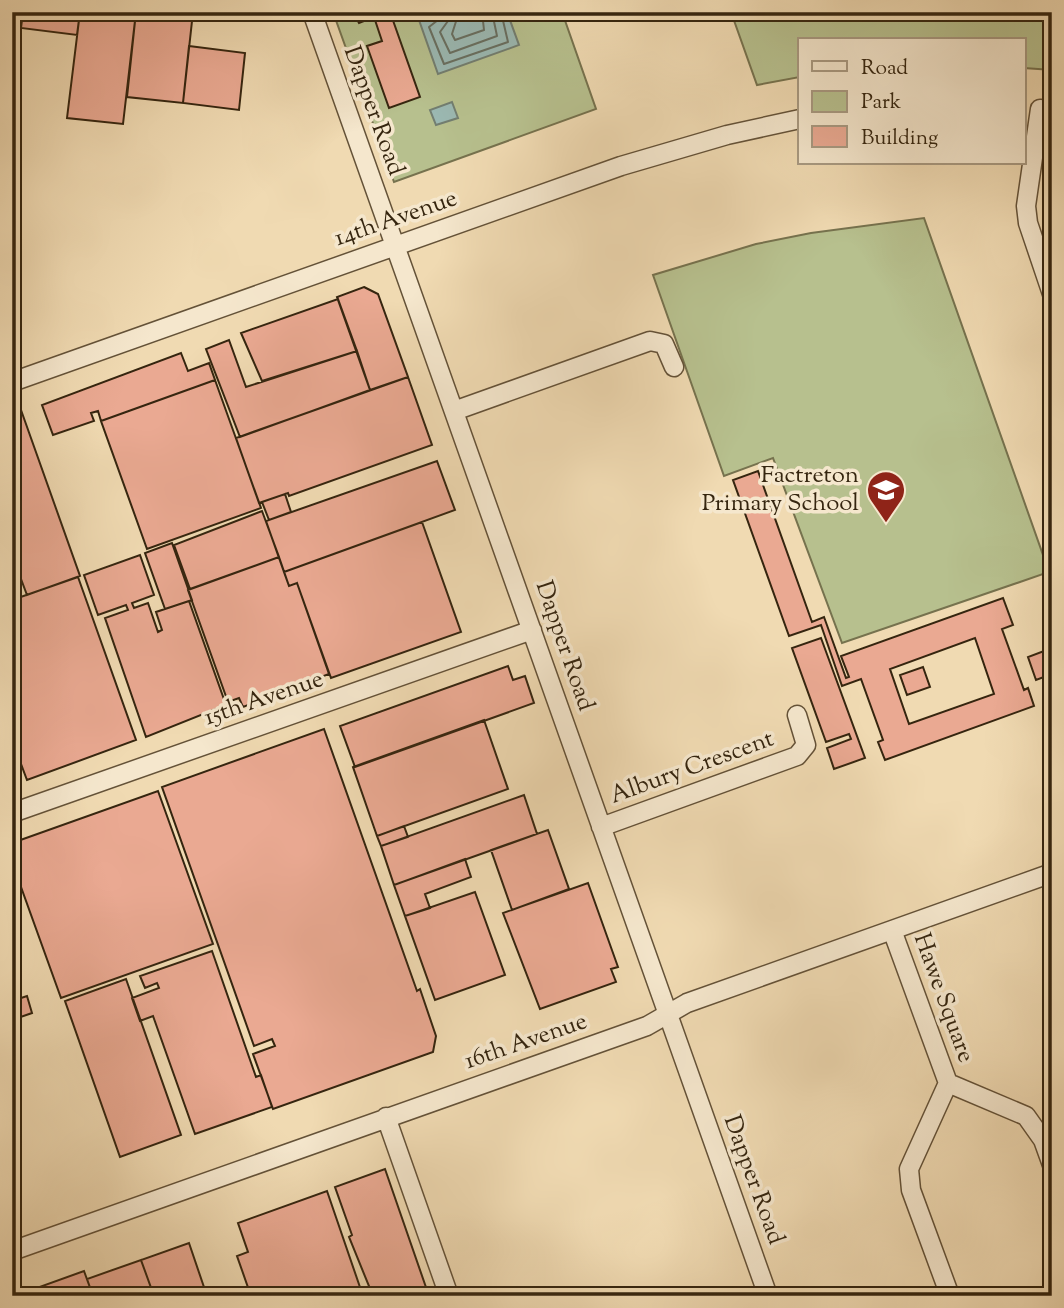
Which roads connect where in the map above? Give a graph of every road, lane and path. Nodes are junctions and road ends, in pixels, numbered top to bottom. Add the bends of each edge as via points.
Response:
1 (312, 12) edge
2 (1038, 109) edge
3 (798, 119) edge
4 (395, 246) junction
5 (1052, 294) edge
6 (674, 368) dead end
7 (12, 382) edge
8 (454, 411) junction
9 (532, 630) junction
10 (797, 715) dead end
11 (12, 813) edge
12 (601, 827) junction
13 (1052, 873) edge
14 (892, 930) junction
15 (668, 1014) junction
16 (947, 1083) junction
17 (386, 1117) junction
18 (1052, 1165) edge
19 (12, 1251) edge
20 (449, 1296) edge
21 (768, 1296) edge
22 (950, 1296) edge

1 - 4 street, Dapper Road
2 - 5 street via 1026,206 1030,232
3 - 4 street, 14th Avenue via 680,147
4 - 7 street, 14th Avenue
4 - 8 street, Dapper Road
6 - 8 street via 664,344 650,341
8 - 9 street, Dapper Road
9 - 11 street, 15th Avenue
9 - 12 street, Dapper Road
10 - 12 street, Albury Crescent via 806,745 797,756
12 - 15 street, Dapper Road
13 - 14 street, 16th Avenue
14 - 15 street, 16th Avenue via 687,1003
14 - 16 street, Hawe Square
15 - 17 street, 16th Avenue via 647,1026
15 - 21 street, Dapper Road
16 - 18 street, Hawe Square via 1026,1116 1043,1140
16 - 22 street, Hawe Square via 909,1169 911,1190
17 - 19 street, 16th Avenue
17 - 20 street

